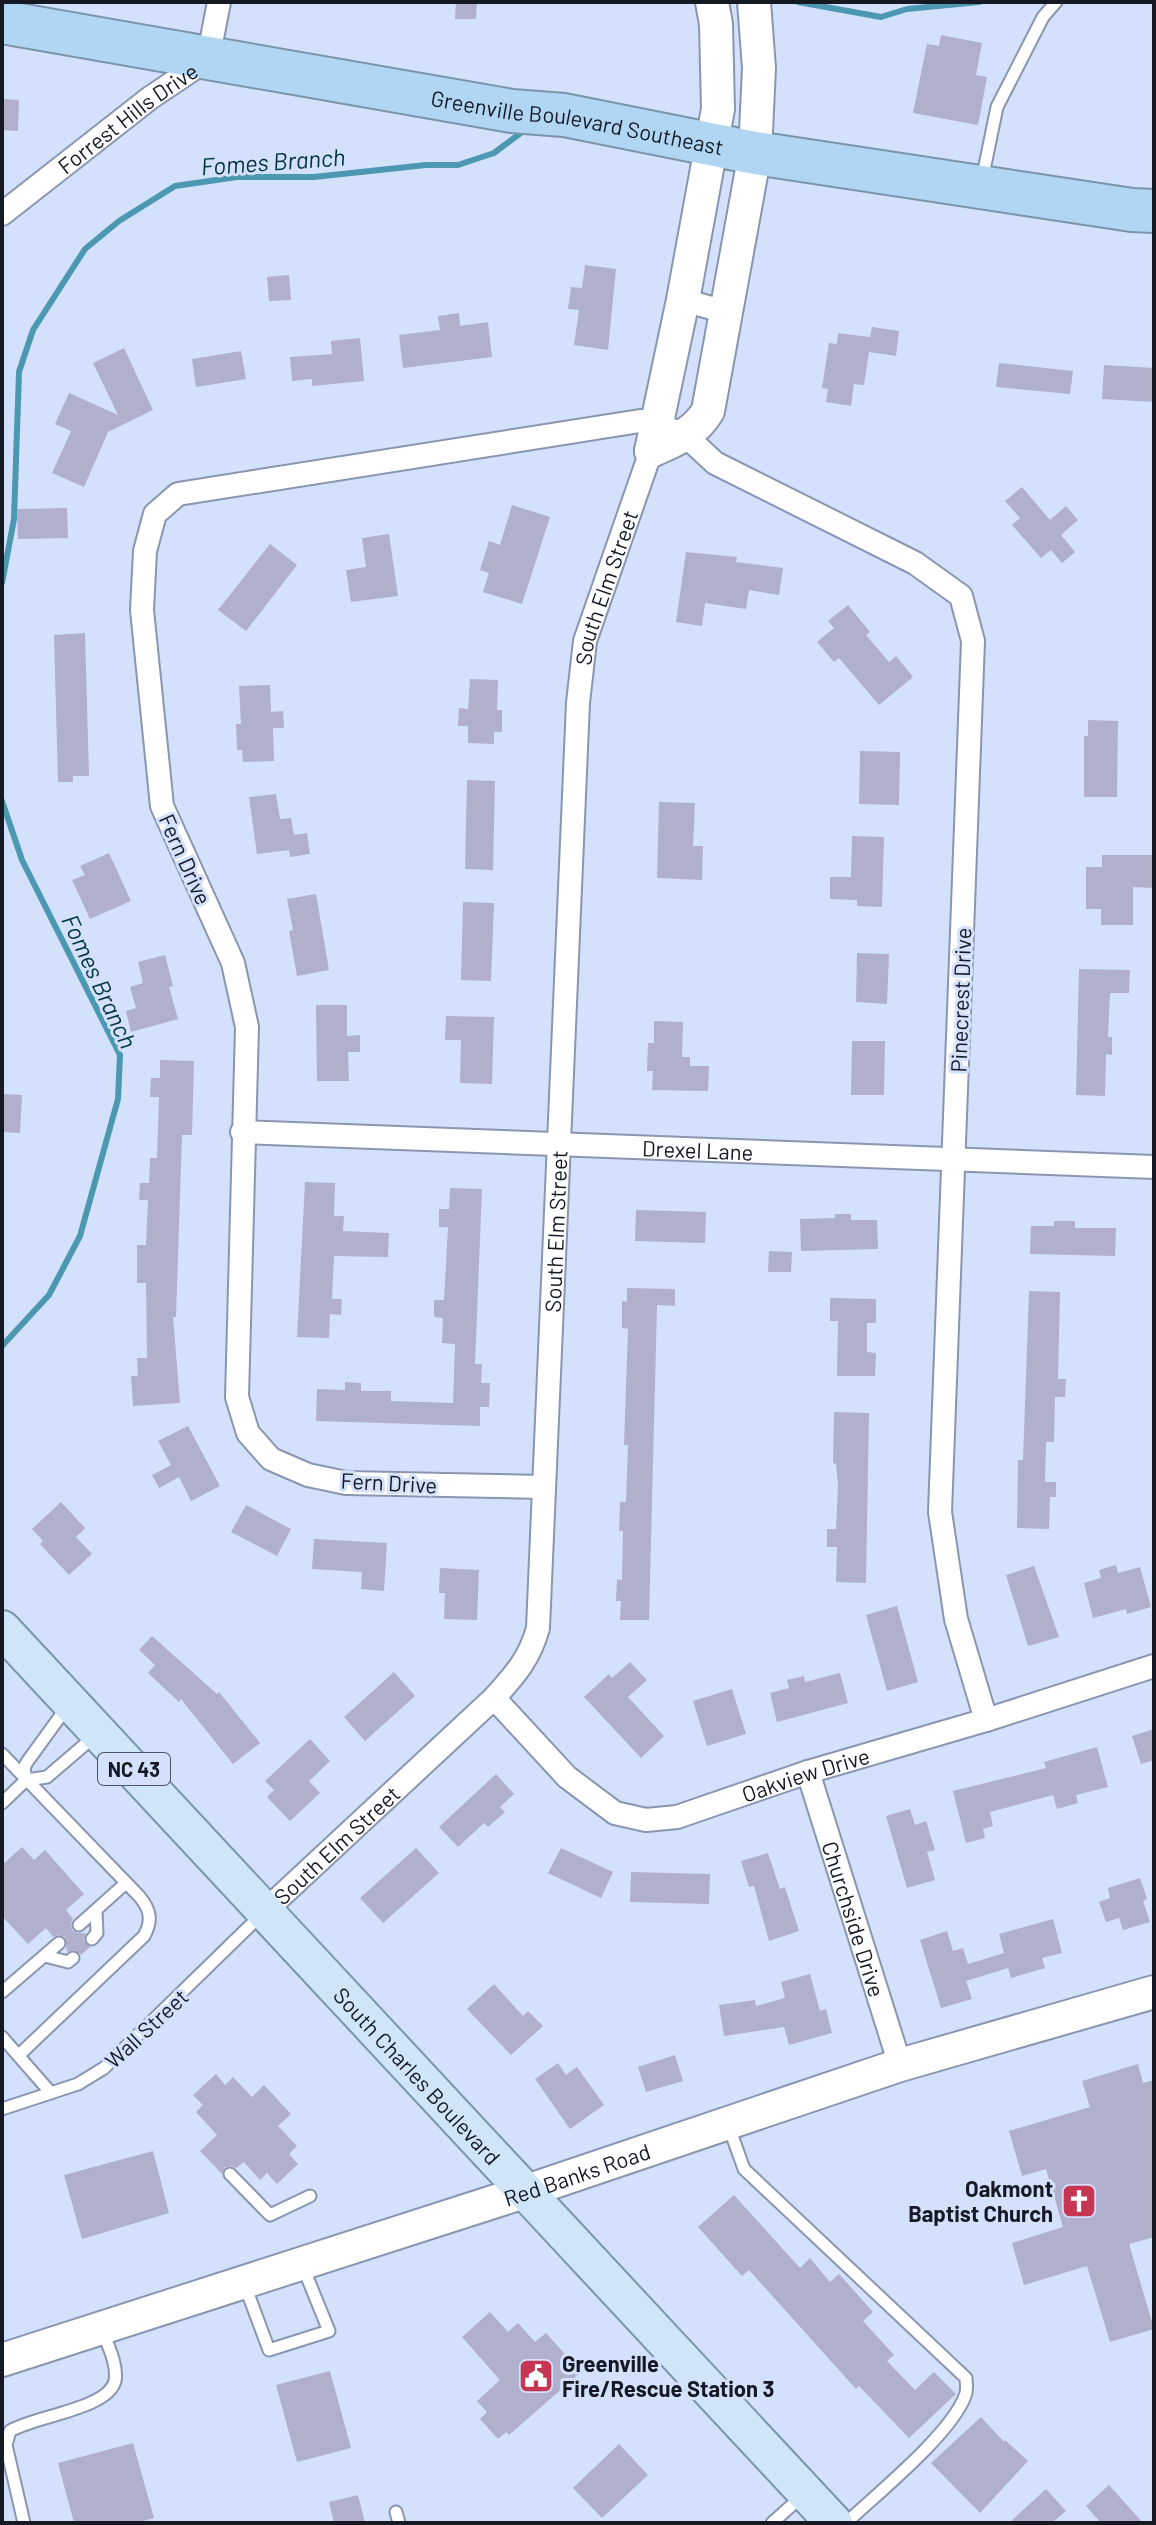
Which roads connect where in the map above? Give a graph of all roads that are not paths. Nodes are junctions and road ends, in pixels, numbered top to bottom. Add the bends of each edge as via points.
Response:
1 (219, 2) edge
2 (1056, 2) edge
3 (714, 13) edge
4 (755, 13) edge
5 (2, 22) edge
6 (208, 59) junction
7 (712, 144) junction
8 (755, 153) junction
9 (980, 187) junction
10 (1154, 211) edge
11 (2, 214) edge
12 (683, 300) junction
13 (726, 312) junction
14 (686, 436) junction
15 (653, 437) junction
16 (242, 1132) junction
17 (558, 1144) junction
18 (954, 1160) junction
19 (1154, 1167) edge
20 (544, 1487) junction
21 (2, 1629) edge
22 (1154, 1666) edge
23 (494, 1698) junction
24 (70, 1703) junction
25 (986, 1720) junction
26 (99, 1732) junction
27 (2, 1754) edge
28 (808, 1772) junction
29 (26, 1780) junction
30 (2, 1803) edge
31 (126, 1883) junction
32 (96, 1910) junction
33 (266, 1910) junction
34 (79, 1925) dead end
35 (92, 1939) dead end
36 (59, 1943) dead end
37 (45, 1956) junction
38 (73, 1958) dead end
39 (2, 1992) edge
40 (1154, 1992) edge
41 (2, 2037) edge
42 (19, 2055) junction
43 (900, 2065) junction
44 (51, 2093) junction
45 (2, 2109) edge
46 (728, 2123) junction
47 (230, 2174) dead end
48 (527, 2191) junction
49 (310, 2196) dead end
50 (302, 2264) junction
51 (244, 2282) junction
52 (102, 2328) junction
53 (2, 2360) edge
54 (805, 2493) junction
55 (24, 2523) edge
56 (772, 2523) edge
57 (834, 2523) edge
58 (846, 2523) edge

1 - 6 street, Forrest Hills Drive
2 - 9 lane via 997,107
3 - 4 street
3 - 7 street, South Elm Street via 718,109
4 - 8 street
5 - 6 highway, Greenville Boulevard Southeast
6 - 7 highway, Greenville Boulevard Southeast
6 - 11 street, Forrest Hills Drive
7 - 8 highway, Greenville Boulevard Southeast
7 - 12 street, South Elm Street
8 - 9 highway, Greenville Boulevard Southeast
8 - 13 street
9 - 10 highway, Greenville Boulevard Southeast
12 - 13 street
12 - 15 street, South Elm Street
13 - 14 street via 708,411
14 - 15 street
14 - 18 street, Pinecrest Drive via 715,463 915,563 961,596 973,641
15 - 16 street, Fern Drive via 640,421 178,494 155,514 145,551 142,610 162,806 233,963 247,1027
15 - 17 street, South Elm Street via 585,641
16 - 17 street, Drexel Lane
16 - 20 street, Fern Drive via 237,1397 248,1433 271,1459 346,1483
17 - 18 street, Drexel Lane
17 - 20 street, South Elm Street
18 - 19 street, Drexel Lane
18 - 25 street, Pinecrest Drive via 940,1512 956,1619
20 - 23 street, South Elm Street via 538,1628 522,1668
21 - 24 main road, South Charles Boulevard / NC 43
22 - 25 street, Oakview Drive
23 - 28 street, Oakview Drive via 567,1777 615,1813 646,1820 677,1817
23 - 33 street, South Elm Street
24 - 26 main road, South Charles Boulevard / NC 43
24 - 29 lane via 27,1762
25 - 28 street, Oakview Drive
26 - 29 lane via 47,1777
26 - 33 main road, South Charles Boulevard / NC 43
27 - 29 lane
28 - 43 street, Churchside Drive
29 - 30 lane
29 - 31 lane
31 - 32 lane
31 - 42 lane via 147,1905 149,1927 144,1936
32 - 34 lane
32 - 35 lane via 97,1933
33 - 44 lane, Wall Street via 104,2068
33 - 48 main road, South Charles Boulevard / NC 43
36 - 37 lane
37 - 38 lane via 68,1962
37 - 39 lane
40 - 43 street, Red Banks Road
41 - 42 lane
42 - 44 lane
43 - 46 street, Red Banks Road
44 - 45 lane, Wall Street
46 - 48 street, Red Banks Road
46 - 58 lane via 744,2169 966,2378 967,2393 955,2414
47 - 49 lane via 270,2215
48 - 50 street, Red Banks Road
48 - 54 main road, South Charles Boulevard / NC 43
50 - 51 street, Red Banks Road
50 - 51 lane via 329,2331 269,2350
51 - 52 street, Red Banks Road
52 - 53 street, Red Banks Road
52 - 55 lane via 115,2366 110,2389 98,2401 10,2431 6,2445
54 - 56 lane
54 - 57 main road, South Charles Boulevard / NC 43

